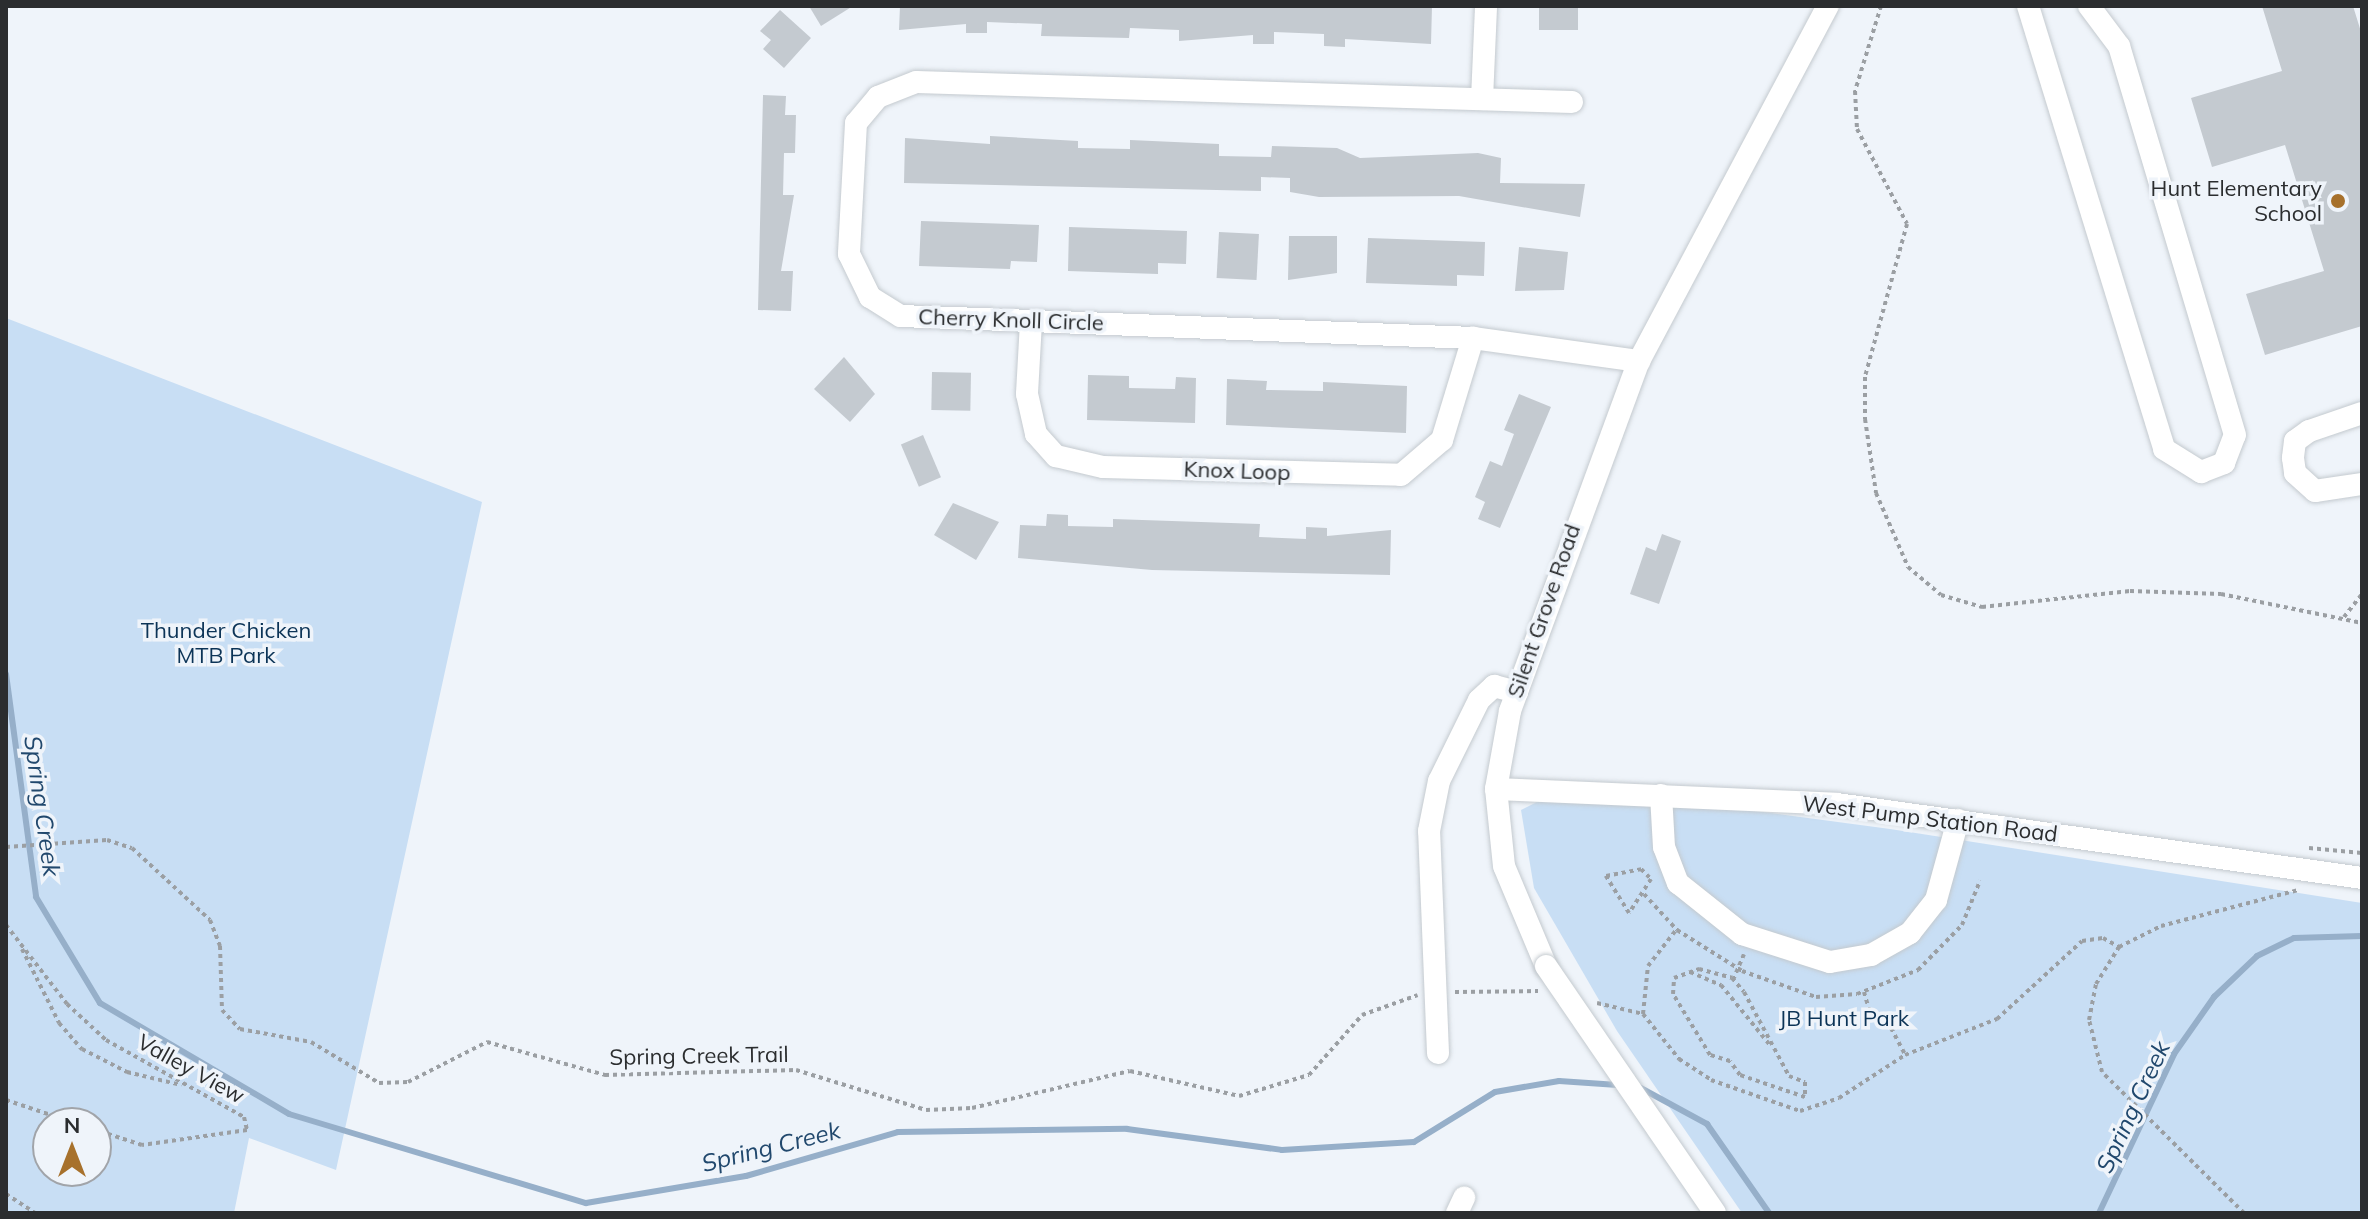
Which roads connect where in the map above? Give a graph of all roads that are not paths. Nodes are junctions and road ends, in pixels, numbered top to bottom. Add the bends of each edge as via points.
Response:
1 (1486, 6) edge
2 (1828, 6) edge
3 (2028, 6) edge
4 (2089, 6) edge
5 (1482, 99) junction
6 (1572, 102) dead end
7 (1031, 322) junction
8 (1473, 338) junction
9 (1639, 361) junction
10 (2362, 413) edge
11 (2362, 484) edge
12 (1517, 692) junction
13 (1496, 789) junction
14 (1661, 795) junction
15 (1958, 820) junction
16 (2362, 878) edge
17 (1438, 1053) dead end
18 (1715, 1213) edge

1 - 5 street
2 - 9 street, Silent Grove Road
3 - 4 street via 2164,449 2201,472 2224,463 2235,435 2119,46
5 - 6 street, Cherry Knoll Circle
5 - 7 street, Cherry Knoll Circle via 916,82 878,97 851,140 849,254 857,278 870,297 901,316
7 - 8 street, Cherry Knoll Circle
7 - 8 street, Knox Loop via 1027,394 1036,434 1056,456 1103,467 1401,475 1442,440
8 - 9 street, Cherry Knoll Circle
9 - 12 street, Silent Grove Road
10 - 11 street via 2309,431 2295,441 2293,458 2295,473 2315,491
12 - 13 street, Silent Grove Road
12 - 17 street via 1494,686 1479,700 1439,781 1429,831
13 - 14 street, West Pump Station Road
13 - 18 street, Silent Grove Road, bridge via 1504,866 1546,966
14 - 15 street, West Pump Station Road via 1837,804
14 - 15 street via 1664,847 1678,883 1742,934 1830,962 1871,955 1910,933 1936,900
15 - 16 street, West Pump Station Road

